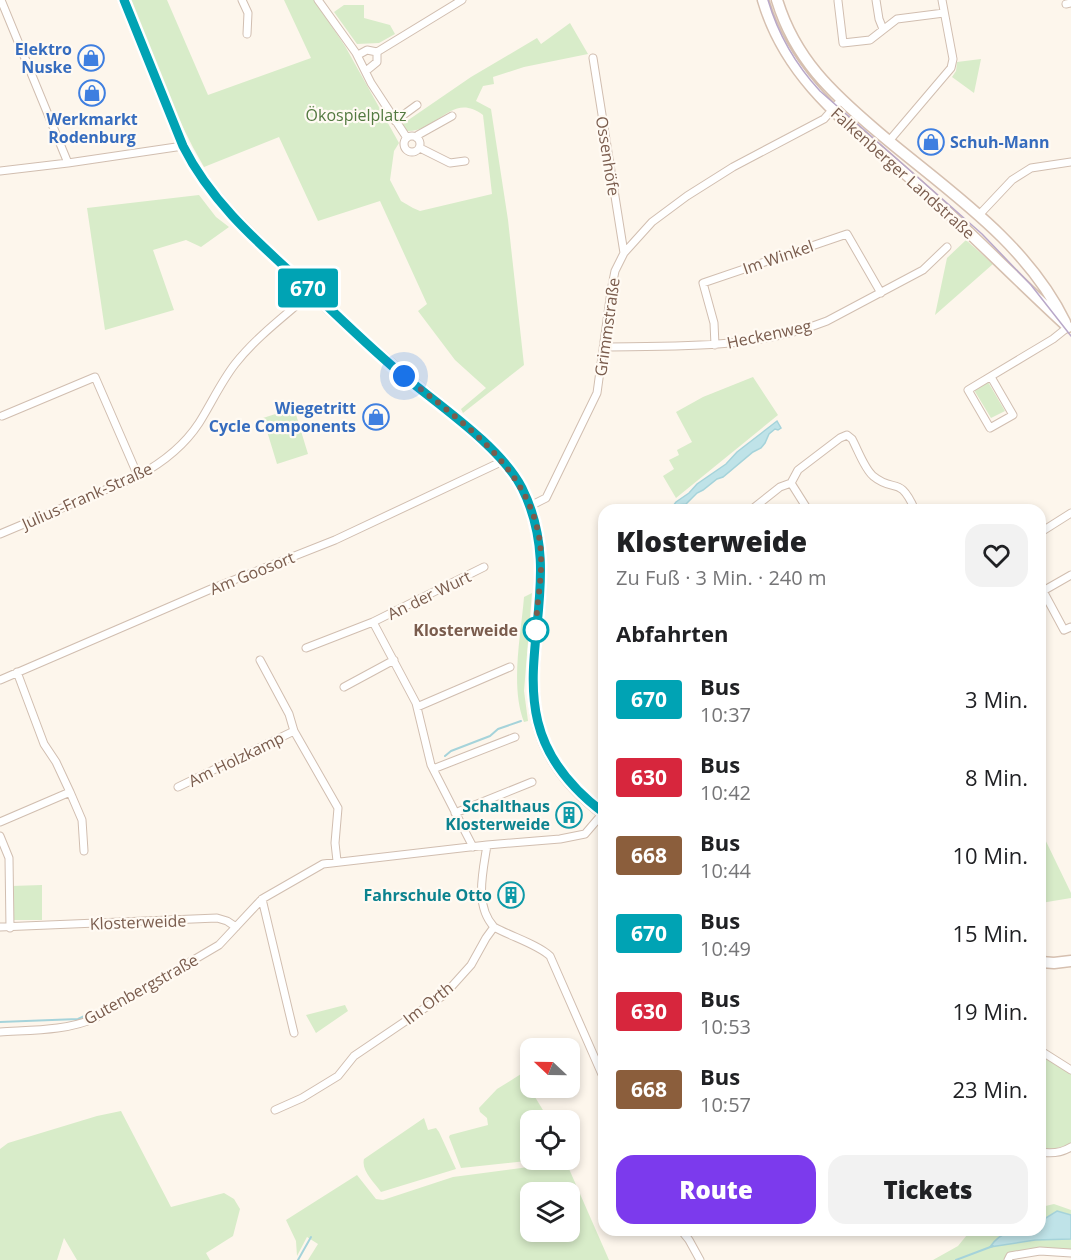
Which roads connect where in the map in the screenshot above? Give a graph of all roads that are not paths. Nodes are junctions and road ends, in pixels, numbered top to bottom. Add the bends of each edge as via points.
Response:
1 (2, 0) edge
2 (124, 0) edge
3 (242, 0) edge
4 (330, 0) edge
5 (462, 0) edge
6 (763, 0) edge
7 (777, 0) edge
8 (876, 0) edge
9 (942, 0) edge
10 (838, 1) edge
11 (319, 3) edge
12 (944, 13) junction
13 (883, 29) junction
14 (247, 34) dead end
15 (377, 52) junction
16 (358, 55) junction
17 (593, 58) dead end
18 (366, 71) junction
19 (841, 100) junction
20 (417, 105) dead end
21 (833, 111) junction
22 (452, 116) dead end
23 (395, 121) junction
24 (407, 138) junction
25 (417, 138) junction
26 (889, 141) junction
27 (183, 146) junction
28 (420, 148) junction
29 (465, 161) dead end
30 (1071, 162) edge
31 (68, 163) junction
32 (0, 171) edge
33 (979, 215) junction
34 (947, 247) dead end
35 (624, 253) junction
36 (312, 292) junction
37 (881, 293) junction
38 (1069, 330) edge
39 (715, 345) junction
40 (604, 347) junction
41 (991, 377) junction
42 (2, 416) dead end
43 (503, 461) junction
44 (138, 476) junction
45 (791, 483) junction
46 (759, 504) edge
47 (804, 504) edge
48 (913, 504) edge
49 (530, 506) junction
50 (1071, 513) edge
51 (1046, 529) edge
52 (0, 534) edge
53 (484, 567) dead end
54 (1071, 575) edge
55 (1046, 589) edge
56 (1046, 597) edge
57 (373, 622) junction
58 (1071, 627) edge
59 (306, 648) dead end
60 (260, 660) dead end
61 (394, 660) junction
62 (510, 667) dead end
63 (17, 672) junction
64 (0, 680) edge
65 (344, 687) dead end
66 (417, 707) junction
67 (294, 731) junction
68 (515, 737) dead end
69 (433, 769) junction
70 (532, 782) dead end
71 (178, 787) dead end
72 (70, 792) junction
73 (598, 808) edge
74 (455, 813) junction
75 (598, 820) edge
76 (0, 822) edge
77 (0, 836) edge
78 (487, 845) junction
79 (473, 847) junction
80 (84, 851) dead end
81 (338, 861) junction
82 (262, 899) junction
83 (0, 927) edge
84 (236, 927) junction
85 (494, 927) junction
86 (10, 928) junction
87 (1071, 961) edge
88 (1046, 962) edge
89 (0, 1032) edge
90 (294, 1033) dead end
91 (1046, 1054) edge
92 (598, 1065) edge
93 (1071, 1070) edge
94 (274, 1110) dead end
95 (1071, 1147) edge
96 (1046, 1152) edge
97 (686, 1236) edge
98 (1071, 1253) edge
99 (1009, 1258) edge
100 (700, 1260) edge

1 - 31 street
2 - 27 street
3 - 14 street via 248,13
4 - 11 street
5 - 15 street
6 - 21 street, Falkenberger Landstraße via 791,62
7 - 19 street, Falkenberger Landstraße via 800,51
8 - 13 street
9 - 12 street
10 - 13 street via 843,43 870,40
11 - 16 street
12 - 13 street via 897,19
12 - 26 street via 953,59 951,68
15 - 16 street via 367,50
15 - 18 street via 377,62
16 - 18 street
17 - 35 street, Ossenhöfe
18 - 23 street
19 - 21 street, Grimmstraße
19 - 26 street, Falkenberger Landstraße
20 - 23 street
21 - 35 street, Grimmstraße via 687,196 652,222
21 - 38 street, Falkenberger Landstraße via 924,190
22 - 25 street
23 - 24 street
24 - 25 street
24 - 28 street via 404,145 408,151
25 - 28 street
26 - 33 street, Falkenberger Landstraße
27 - 31 street
27 - 36 street via 194,168 223,206
28 - 29 street via 450,163
30 - 33 street via 1031,168 1012,180
31 - 32 street
33 - 38 street, Falkenberger Landstraße via 1040,282
34 - 37 street, Heckenweg via 923,270
35 - 40 street, Grimmstraße via 615,271
36 - 43 street
36 - 44 street, Julius-Frank-Straße via 235,364 198,425 175,451
37 - 39 street, Heckenweg via 811,327
37 - 39 street, Im Winkel via 848,234 704,283
38 - 41 street
39 - 40 street, Heckenweg
40 - 49 street, Grimmstraße via 597,393 546,498
41 - 41 street via 968,390 990,428 1013,415
42 - 44 street via 95,377
43 - 49 street
43 - 63 street, Am Goosort via 335,540
44 - 52 street, Julius-Frank-Straße
45 - 46 street
45 - 47 street
45 - 48 street via 798,470 847,435 870,474 900,486
49 - 73 street via 541,556 532,681 536,713 552,757 576,789
50 - 51 street
53 - 57 street, An der Wurt
54 - 55 street
56 - 58 street via 1064,630
57 - 59 street, An der Wurt
57 - 61 street, An der Wurt
60 - 67 street, Am Holzkamp
61 - 65 street
61 - 66 street, An der Wurt
62 - 66 street
63 - 64 street, Am Goosort
63 - 72 street via 44,744
66 - 69 street, An der Wurt
67 - 71 street, Am Holzkamp
67 - 81 street, Am Holzkamp via 338,808
68 - 69 street
69 - 74 street, An der Wurt
70 - 74 street
72 - 76 street
72 - 80 street via 82,820
74 - 79 street, An der Wurt
75 - 78 street via 585,834
77 - 86 street via 9,858
78 - 79 street
78 - 85 street via 483,907
79 - 81 street
81 - 82 street via 323,864
82 - 84 street
82 - 90 street
83 - 86 street, Klosterweide
84 - 86 street, Klosterweide via 216,918
84 - 89 street, Gutenbergstraße via 219,945 83,1023
85 - 92 street via 550,956
85 - 94 street, Im Orth via 471,965 444,995 354,1056 338,1076
87 - 88 street
91 - 93 street
95 - 96 street
97 - 100 street
98 - 99 street via 1040,1251

